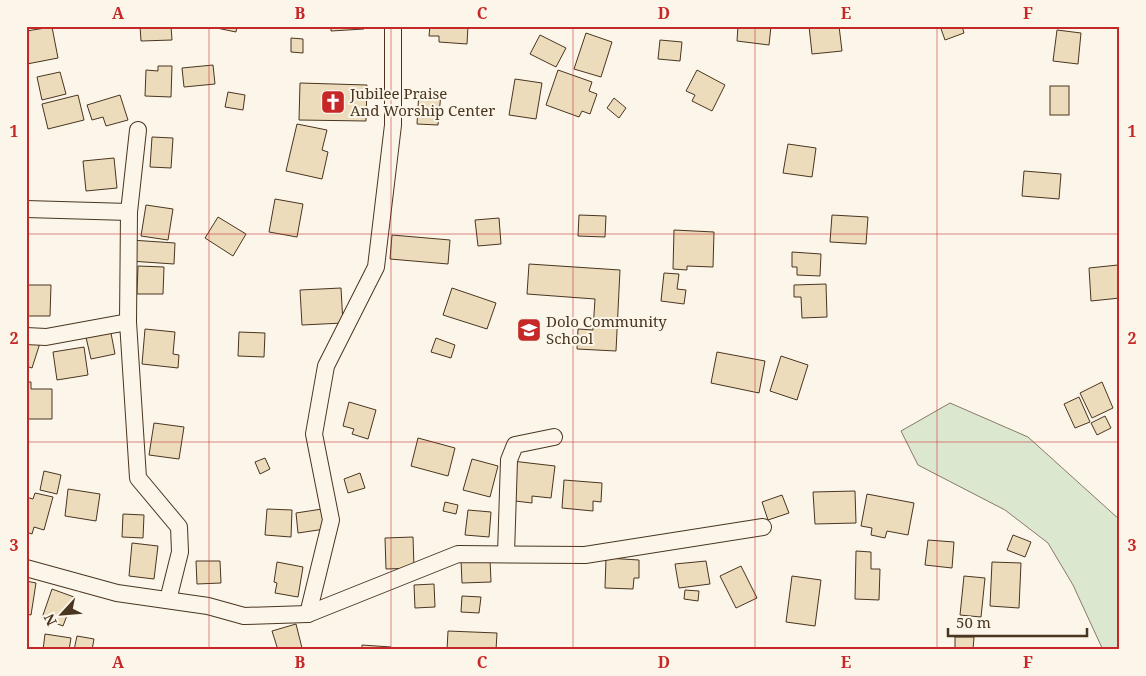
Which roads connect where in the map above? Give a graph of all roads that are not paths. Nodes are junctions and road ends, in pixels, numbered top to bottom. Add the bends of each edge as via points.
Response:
1 (393, 26) edge
2 (138, 130) dead end
3 (26, 209) edge
4 (128, 212) junction
5 (128, 322) junction
6 (26, 336) edge
7 (554, 437) dead end
8 (763, 527) dead end
9 (506, 554) junction
10 (26, 568) edge
11 (168, 600) junction
12 (308, 614) junction

1 - 12 street via 393,125 376,267 326,366 314,434 331,520
2 - 4 street
3 - 4 street
4 - 5 street
5 - 6 street via 46,337
5 - 11 street via 138,478 179,527 180,552
7 - 9 street via 516,445 512,452 509,460
8 - 9 street via 585,555
9 - 12 street via 458,554
10 - 11 street via 117,593
11 - 12 street via 244,616

